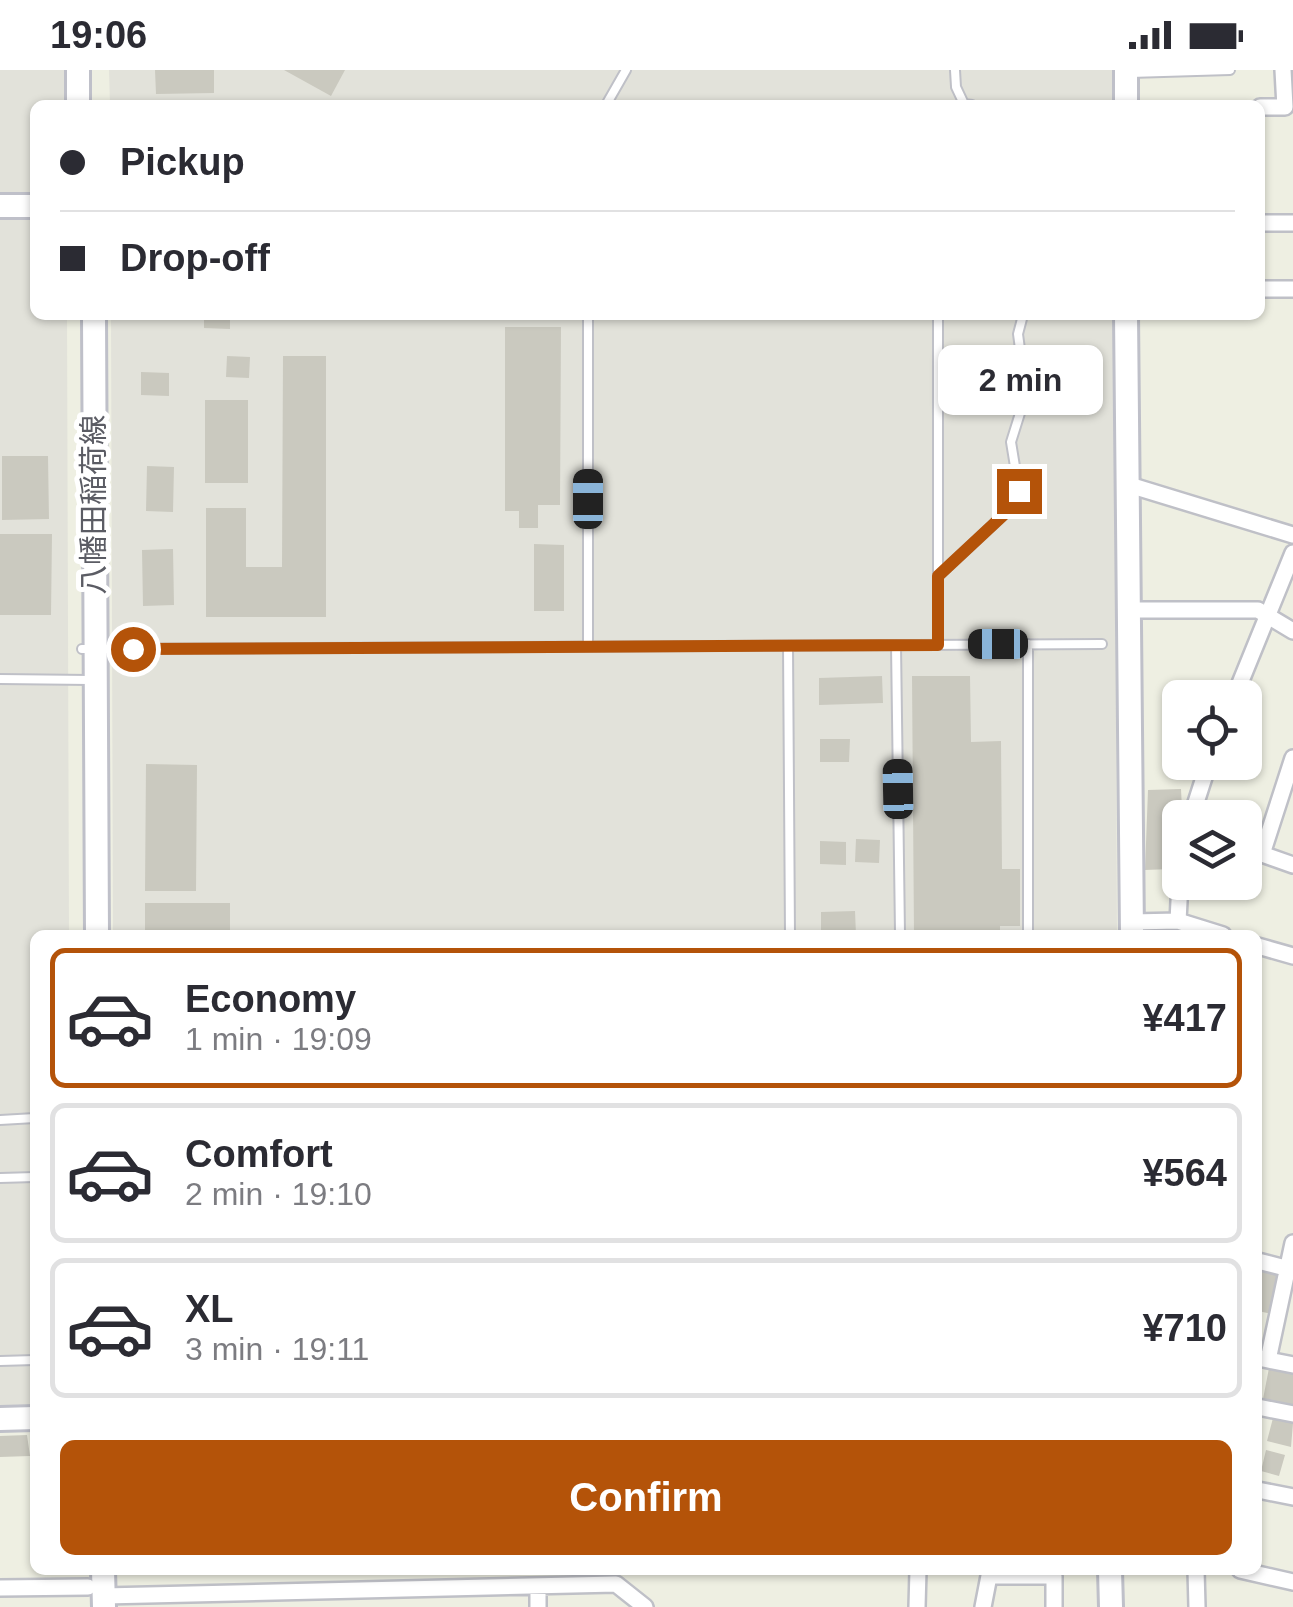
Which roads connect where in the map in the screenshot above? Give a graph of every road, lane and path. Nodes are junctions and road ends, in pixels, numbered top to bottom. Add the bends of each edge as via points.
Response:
1 (78, 70) edge
2 (94, 70) edge
3 (626, 70) edge
4 (955, 70) edge
5 (1230, 70) edge
6 (1283, 70) edge
7 (1126, 71) edge
8 (78, 100) edge
9 (94, 100) edge
10 (609, 100) edge
11 (962, 100) edge
12 (1126, 100) edge
13 (1289, 107) edge
14 (0, 206) edge
15 (30, 206) edge
16 (1265, 223) edge
17 (1293, 223) edge
18 (1265, 289) edge
19 (1293, 289) edge
20 (80, 320) edge
21 (94, 320) edge
22 (588, 320) edge
23 (938, 320) edge
24 (1022, 320) edge
25 (1126, 320) edge
26 (1126, 484) junction
27 (1293, 535) edge
28 (1293, 553) edge
29 (938, 576) junction
30 (1128, 610) junction
31 (1266, 617) junction
32 (1293, 631) edge
33 (1028, 644) junction
34 (1102, 644) dead end
35 (896, 645) junction
36 (938, 645) junction
37 (588, 646) junction
38 (788, 646) junction
39 (88, 650) junction
40 (0, 680) edge
41 (89, 680) junction
42 (1241, 680) edge
43 (1293, 758) edge
44 (1262, 854) joint
45 (1293, 865) edge
46 (1179, 900) edge
47 (1178, 922) junction
48 (1132, 928) edge
49 (84, 930) edge
50 (97, 930) edge
51 (790, 930) edge
52 (900, 930) edge
53 (1028, 930) edge
54 (1206, 930) edge
55 (1262, 950) edge
56 (1293, 956) edge
57 (30, 1118) edge
58 (0, 1120) edge
59 (30, 1177) edge
60 (0, 1178) edge
61 (1293, 1243) edge
62 (1262, 1262) edge
63 (1290, 1269) edge
64 (1263, 1359) edge
65 (30, 1360) edge
66 (0, 1361) edge
67 (1293, 1366) edge
68 (1262, 1408) edge
69 (1293, 1414) edge
70 (30, 1418) edge
71 (0, 1419) edge
72 (1262, 1491) edge
73 (1293, 1498) edge
74 (918, 1575) edge
75 (1110, 1575) edge
76 (1196, 1575) edge
77 (1262, 1575) edge
78 (1293, 1582) edge
79 (538, 1586) junction
80 (0, 1588) edge
81 (446, 1589) junction
82 (96, 1590) edge
83 (373, 1590) junction
84 (374, 1607) edge
85 (446, 1607) edge
86 (538, 1607) edge
87 (645, 1607) edge
88 (917, 1607) edge
89 (983, 1607) edge
90 (1054, 1607) edge
91 (1111, 1607) edge
92 (1197, 1607) edge

1 - 8 main road
2 - 9 main road
3 - 10 lane
4 - 11 lane
5 - 7 lane
6 - 13 street
7 - 12 main road
14 - 15 main road
16 - 17 street
18 - 19 street
20 - 39 main road, 八幡田稲荷線
21 - 39 main road, 八幡田稲荷線
22 - 37 lane
23 - 29 lane
24 - 29 lane via 1026,394 1011,442 1019,491 1013,506
25 - 26 main road
26 - 27 street
26 - 30 main road
28 - 31 street
29 - 36 lane
30 - 31 street via 1258,610
30 - 48 main road
31 - 32 street
31 - 42 street
33 - 34 lane
33 - 36 lane
33 - 53 lane
35 - 36 lane
35 - 38 lane
35 - 52 lane
37 - 38 lane
37 - 39 lane
38 - 51 lane
39 - 41 main road, 八幡田稲荷線
40 - 41 lane
41 - 49 main road, 八幡田稲荷線
41 - 50 main road, 八幡田稲荷線
43 - 44 street
44 - 45 street
46 - 47 street
47 - 48 street
47 - 54 street
55 - 56 street
57 - 58 lane
59 - 60 lane
61 - 63 street
62 - 63 street
63 - 64 street
64 - 67 street
65 - 66 lane
68 - 69 street
70 - 71 main road
72 - 73 street
74 - 88 street
75 - 91 main road
76 - 92 street
77 - 78 street
79 - 81 street
79 - 86 street
79 - 87 street via 616,1584
80 - 82 street
81 - 83 street
81 - 85 street
82 - 83 street
83 - 84 street
89 - 90 street via 989,1576 1054,1576

